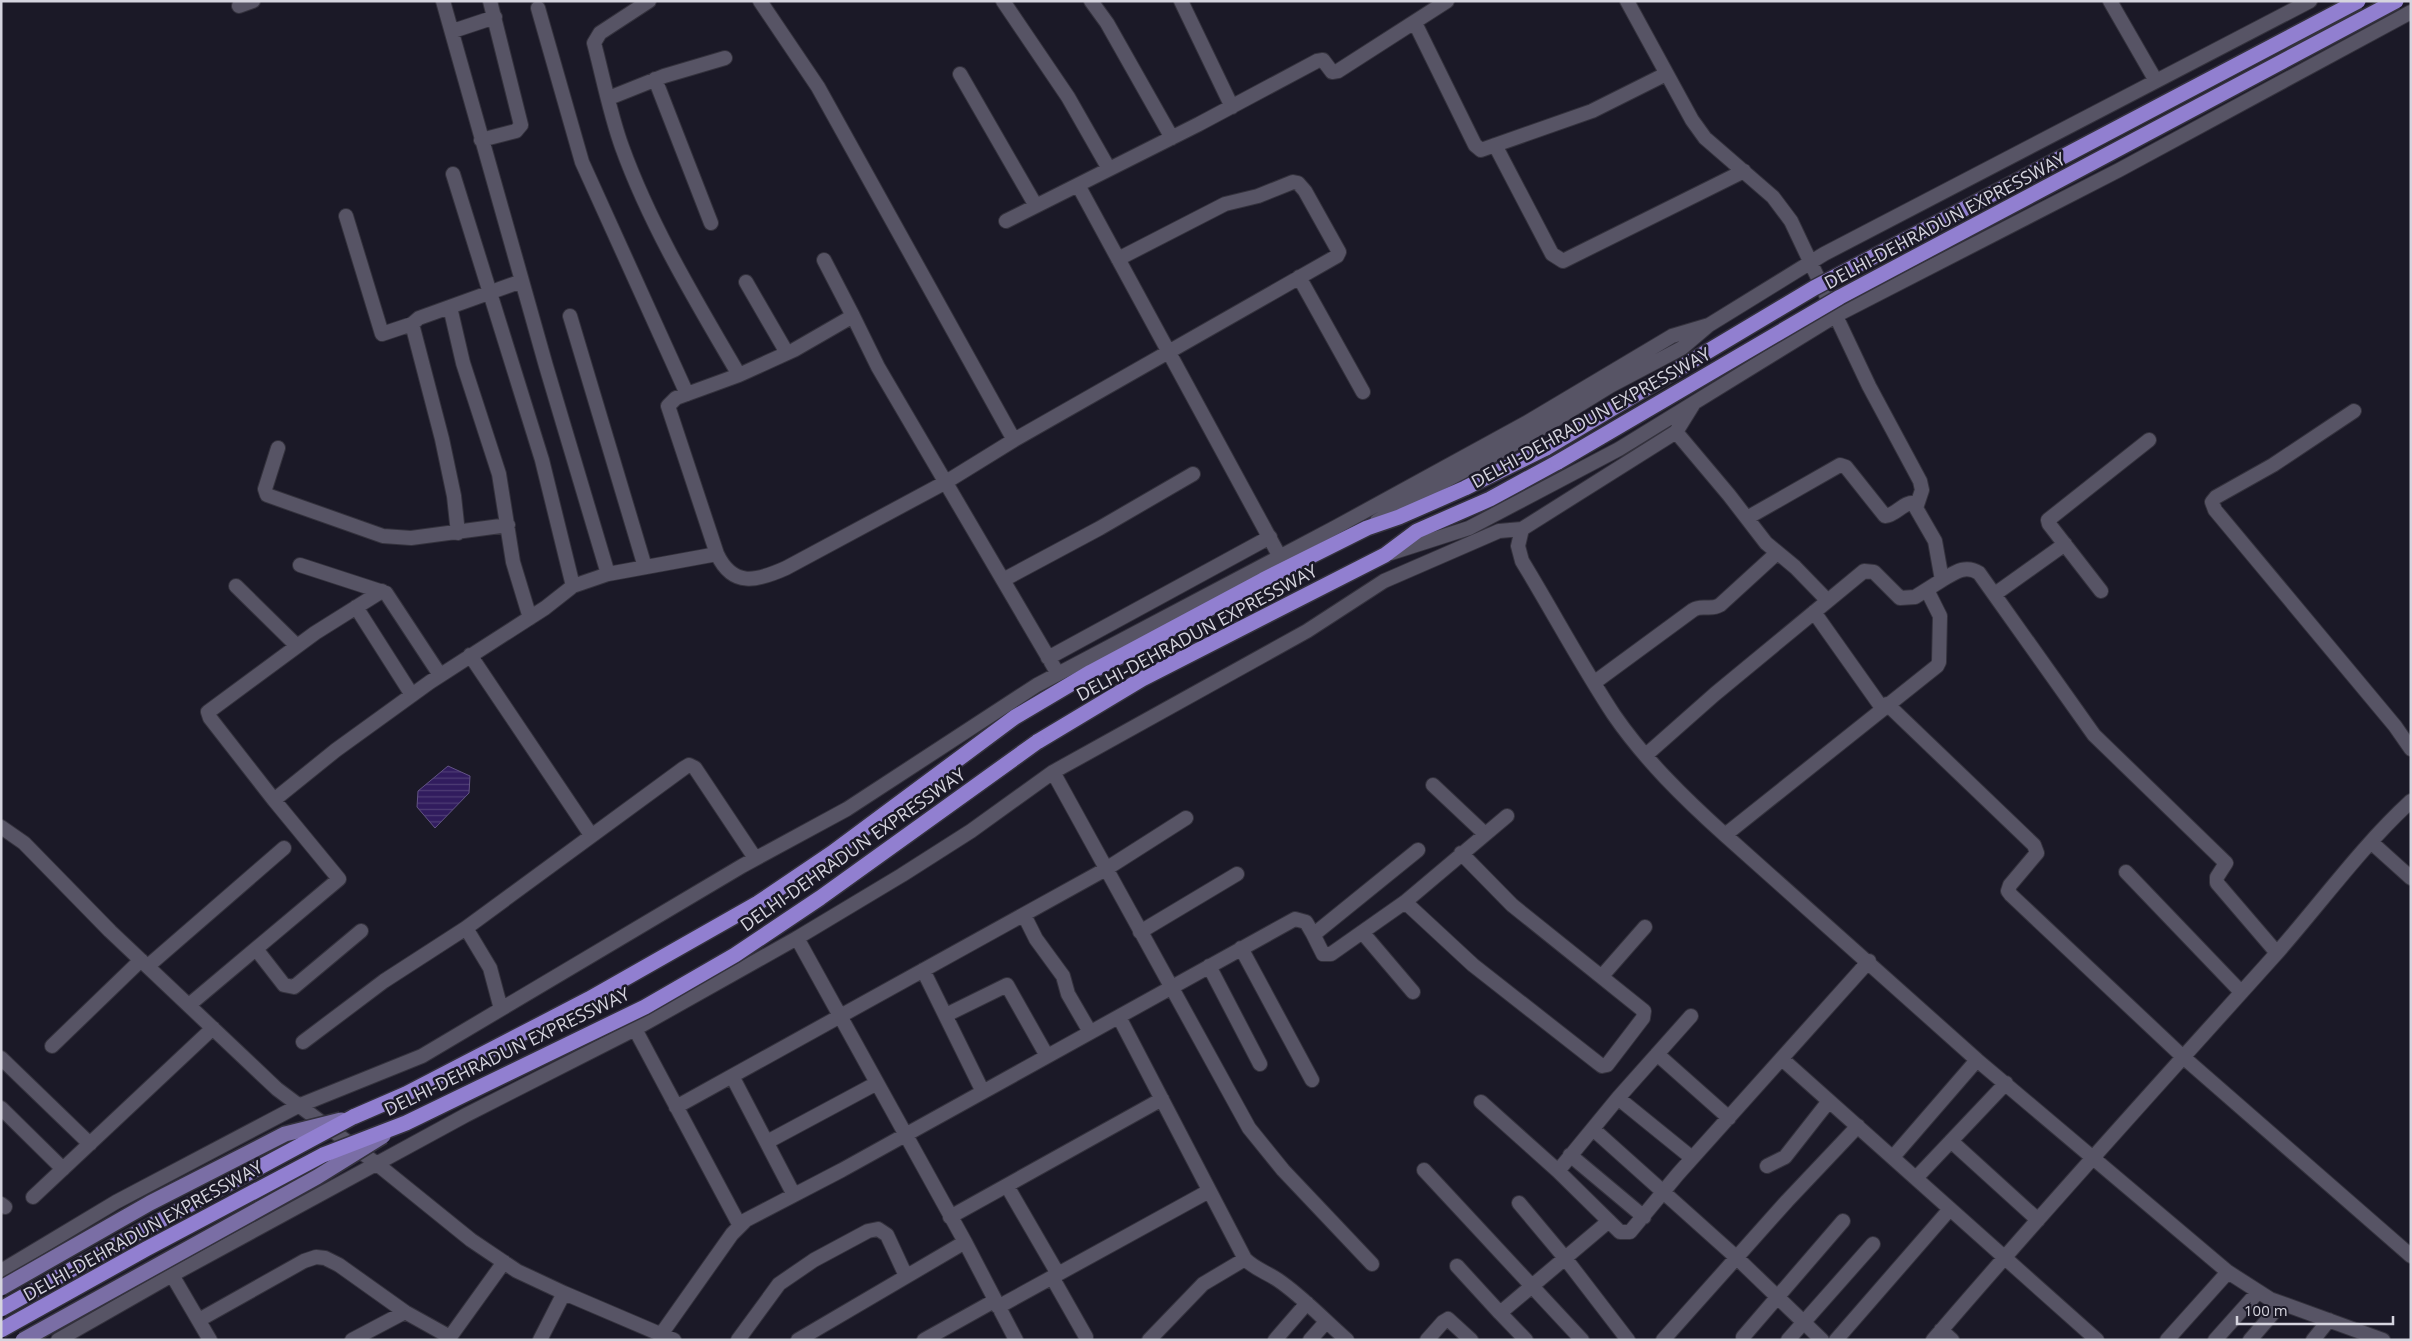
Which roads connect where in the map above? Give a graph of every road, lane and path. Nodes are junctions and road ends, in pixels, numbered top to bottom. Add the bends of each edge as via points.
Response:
1 (253, 1) edge
2 (443, 1) edge
3 (490, 1) edge
4 (648, 1) edge
5 (760, 1) edge
6 (1003, 1) edge
7 (1090, 1) edge
8 (1181, 1) edge
9 (1447, 1) edge
10 (1626, 1) edge
11 (2110, 1) edge
12 (2310, 1) edge
13 (2358, 1) edge
14 (2396, 1) edge
15 (239, 6) dead end
16 (2290, 6) edge
17 (538, 8) dead end
18 (2411, 12) edge
19 (495, 17) junction
20 (1415, 23) junction
21 (453, 31) junction
22 (725, 58) dead end
23 (960, 74) dead end
24 (1666, 74) junction
25 (655, 79) junction
26 (2156, 81) junction
27 (609, 98) junction
28 (1232, 107) junction
29 (1172, 138) junction
30 (481, 140) junction
31 (1495, 145) junction
32 (1109, 169) junction
33 (1744, 171) junction
34 (453, 174) dead end
35 (1078, 185) junction
36 (1036, 206) junction
37 (346, 216) dead end
38 (1006, 221) dead end
39 (711, 223) dead end
40 (1118, 259) junction
41 (824, 260) dead end
42 (1812, 262) junction
43 (1299, 277) junction
44 (522, 281) junction
45 (746, 282) dead end
46 (490, 292) junction
47 (450, 307) junction
48 (570, 316) dead end
49 (853, 316) junction
50 (1835, 316) junction
51 (412, 324) junction
52 (1710, 325) junction
53 (1168, 352) junction
54 (787, 353) junction
55 (739, 375) junction
56 (1363, 392) dead end
57 (687, 394) junction
58 (1694, 403) junction
59 (2354, 411) dead end
60 (1676, 432) junction
61 (1014, 440) junction
62 (2149, 440) dead end
63 (278, 448) dead end
64 (1193, 474) dead end
65 (946, 482) junction
66 (1916, 503) junction
67 (1747, 518) junction
68 (508, 525) junction
69 (1367, 528) junction
70 (1522, 529) junction
71 (458, 533) junction
72 (1270, 537) junction
73 (2065, 544) junction
74 (1778, 553) junction
75 (717, 554) junction
76 (1385, 555) junction
77 (1280, 557) junction
78 (300, 565) dead end
79 (644, 567) junction
80 (608, 574) junction
81 (1003, 580) junction
82 (1942, 580) junction
83 (236, 586) dead end
84 (573, 586) junction
85 (1927, 590) junction
86 (382, 591) junction
87 (2101, 591) dead end
88 (1995, 594) junction
89 (1827, 600) junction
90 (356, 607) junction
91 (1814, 612) junction
92 (530, 618) junction
93 (297, 646) junction
94 (470, 655) junction
95 (1048, 658) junction
96 (1058, 674) junction
97 (440, 675) junction
98 (1595, 682) junction
99 (412, 695) junction
100 (1885, 706) junction
101 (2411, 750) edge
102 (1646, 755) junction
103 (1053, 772) junction
104 (1433, 785) dead end
105 (274, 800) junction
106 (2411, 801) edge
107 (1507, 816) dead end
108 (1186, 818) dead end
109 (1, 827) edge
110 (1485, 834) junction
111 (1725, 835) junction
112 (592, 836) junction
113 (2371, 842) junction
114 (284, 848) dead end
115 (1418, 850) dead end
116 (1461, 853) junction
117 (755, 858) junction
118 (1106, 869) junction
119 (2126, 872) dead end
120 (1237, 874) dead end
121 (2411, 878) edge
122 (1405, 902) junction
123 (1024, 915) junction
124 (1645, 927) dead end
125 (466, 928) junction
126 (361, 931) dead end
127 (1140, 932) junction
128 (1362, 932) junction
129 (1312, 934) junction
130 (797, 938) junction
131 (1241, 948) junction
132 (256, 949) junction
133 (2277, 953) junction
134 (1868, 961) junction
135 (144, 963) junction
136 (1209, 966) junction
137 (923, 970) junction
138 (1602, 976) junction
139 (1170, 987) junction
140 (1413, 992) dead end
141 (2241, 992) junction
142 (189, 1005) junction
143 (501, 1008) junction
144 (946, 1015) junction
145 (840, 1016) junction
146 (1690, 1016) dead end
147 (1119, 1017) junction
148 (213, 1028) junction
149 (635, 1029) junction
150 (1090, 1032) junction
151 (303, 1042) dead end
152 (52, 1046) dead end
153 (1657, 1054) junction
154 (1047, 1056) junction
155 (2182, 1056) junction
156 (1, 1058) edge
157 (1782, 1059) junction
158 (1977, 1060) junction
159 (1260, 1064) dead end
160 (732, 1076) junction
161 (1312, 1080) dead end
162 (877, 1083) junction
163 (2006, 1084) junction
164 (983, 1092) junction
165 (1618, 1098) junction
166 (1162, 1099) junction
167 (1829, 1101) junction
168 (1482, 1102) dead end
169 (298, 1106) junction
170 (676, 1107) junction
171 (1, 1108) edge
172 (353, 1117) junction
173 (1729, 1118) junction
174 (406, 1122) junction
175 (1858, 1126) junction
176 (1593, 1129) junction
177 (906, 1135) junction
178 (1951, 1141) junction
179 (767, 1142) junction
180 (90, 1144) junction
181 (1570, 1155) junction
182 (1892, 1157) junction
183 (2094, 1157) junction
184 (1692, 1158) junction
185 (377, 1164) junction
186 (1767, 1166) dead end
187 (63, 1169) junction
188 (1424, 1170) dead end
189 (1558, 1171) junction
190 (1916, 1178) junction
191 (1007, 1186) junction
192 (1209, 1191) junction
193 (1663, 1192) junction
194 (794, 1195) junction
195 (33, 1197) dead end
196 (1519, 1203) dead end
197 (1950, 1209) junction
198 (950, 1217) junction
199 (1644, 1217) junction
200 (2038, 1220) junction
201 (1842, 1221) dead end
202 (1609, 1222) junction
203 (740, 1226) junction
204 (965, 1242) junction
205 (1873, 1244) dead end
206 (2411, 1256) edge
207 (2005, 1257) junction
208 (1565, 1258) junction
209 (1737, 1258) junction
210 (1245, 1259) junction
211 (504, 1262) junction
212 (1372, 1264) dead end
213 (1458, 1266) dead end
214 (1, 1271) edge
215 (2228, 1272) junction
216 (172, 1275) junction
217 (906, 1276) junction
218 (1055, 1276) junction
219 (1532, 1284) junction
220 (1, 1288) edge
221 (2258, 1292) junction
222 (564, 1293) junction
223 (1778, 1298) junction
224 (1307, 1303) junction
225 (996, 1304) junction
226 (2281, 1304) junction
227 (1, 1309) edge
228 (405, 1312) junction
229 (1500, 1312) junction
230 (199, 1320) junction
231 (2329, 1320) junction
232 (1326, 1322) junction
233 (1803, 1323) junction
234 (1, 1330) edge
235 (1937, 1335) edge
236 (668, 1337) edge
237 (1086, 1337) dead end
238 (2367, 1337) edge
239 (453, 1338) edge
240 (1743, 1338) dead end
241 (23, 1340) edge
242 (58, 1340) edge
243 (210, 1340) edge
244 (352, 1340) edge
245 (540, 1340) edge
246 (738, 1340) edge
247 (798, 1340) edge
248 (924, 1340) edge
249 (1016, 1340) edge
250 (1149, 1340) edge
251 (1275, 1340) edge
252 (1310, 1340) edge
253 (1347, 1340) edge
254 (1427, 1340) edge
255 (1472, 1340) edge
256 (1526, 1340) edge
257 (1582, 1340) edge
258 (1628, 1340) edge
259 (1663, 1340) edge
260 (1788, 1340) edge
261 (1822, 1340) edge
262 (1836, 1340) edge
263 (1952, 1340) edge
264 (2097, 1340) edge
265 (2167, 1340) edge
266 (2215, 1340) edge
267 (2250, 1340) edge
268 (2313, 1340) edge
269 (2383, 1340) edge

1 - 15 street
2 - 21 street
3 - 19 street
4 - 27 street via 594,39
5 - 61 street via 822,94
6 - 32 street via 1068,97
7 - 29 street via 1107,22
8 - 28 street
9 - 20 street
10 - 24 street
11 - 26 street
12 - 16 street
13 - 69 highway, DELHI-DEHRADUN EXPRESSWAY, bridge via 1814,288 1546,448 1465,488
14 - 76 highway, DELHI-DEHRADUN EXPRESSWAY, bridge via 1840,297 1558,462 1417,531
16 - 26 street
17 - 57 street via 582,162
18 - 50 street via 2119,170
19 - 21 street
19 - 30 street via 521,125 516,131
20 - 28 street via 1338,71 1332,72 1320,60
20 - 31 street via 1474,145 1481,150
21 - 30 street
22 - 25 street
23 - 36 street
24 - 31 street via 1592,110
24 - 33 street via 1705,138
25 - 27 street
25 - 39 street
26 - 42 street
27 - 55 street via 622,146 651,214 675,265
28 - 29 street
29 - 32 street
30 - 44 street
31 - 33 street via 1552,254 1563,261
32 - 35 street
33 - 42 street via 1773,197 1791,221
34 - 46 street
35 - 36 street
35 - 40 street
36 - 38 street
37 - 51 street via 382,334
40 - 43 street via 1225,204 1258,196 1293,182 1305,192 1339,252
40 - 53 street
41 - 49 street
42 - 50 street
42 - 52 street
43 - 53 street
43 - 56 street
44 - 46 street
44 - 80 street
45 - 54 street
46 - 47 street
46 - 84 street via 542,460
47 - 51 street via 419,318
47 - 68 street via 463,363 499,474
48 - 79 street
49 - 54 street
49 - 65 street via 878,367
50 - 58 street
50 - 66 street via 1920,481 1922,490
51 - 71 street via 442,439
52 - 69 street via 1682,348 1610,386 1529,436 1414,497
52 - 77 street via 1672,336 1526,423
53 - 61 street
53 - 72 street
54 - 55 street
55 - 57 street
57 - 75 street via 671,400 668,410
58 - 60 street
58 - 76 street via 1619,450 1469,528
59 - 101 street via 2212,502 2215,510 2395,726
60 - 67 street
60 - 70 street
61 - 65 street
62 - 73 street via 2050,518 2049,524
63 - 71 street via 265,488 269,497 383,536 411,538
64 - 81 street
65 - 75 street via 773,574 738,578 724,567
65 - 81 street
66 - 67 street via 1906,504 1885,516 1846,467 1840,465
66 - 82 street via 1935,541
67 - 74 street via 1755,531
68 - 71 street
68 - 92 street via 513,562
69 - 172 highway, DELHI-DEHRADUN EXPRESSWAY via 1091,672 1015,717 832,853 750,908 589,999 406,1094
70 - 98 street via 1518,546 1522,562
70 - 103 street via 1499,530 1384,581 1307,631
72 - 77 street
72 - 95 street
73 - 87 street
73 - 88 street
74 - 89 street
74 - 98 street via 1720,605 1692,610
75 - 79 street
76 - 174 highway, DELHI-DEHRADUN EXPRESSWAY, bridge via 1142,679 1036,742 820,898 735,955 644,1007
77 - 96 street
78 - 86 street
79 - 80 street
80 - 84 street
81 - 95 street
82 - 85 street
82 - 88 street via 1960,570 1973,570
83 - 93 street
84 - 92 street
85 - 89 street via 1915,597 1900,598 1869,570
85 - 100 street via 1940,616 1939,662
86 - 90 street
86 - 97 street via 390,597
88 - 133 street via 2094,735 2226,863 2217,883
89 - 91 street
90 - 93 street
90 - 99 street
91 - 100 street
91 - 102 street
92 - 94 street
93 - 105 street via 208,712
94 - 97 street
94 - 112 street
95 - 96 street
96 - 117 street via 995,711 847,809
97 - 99 street
98 - 102 street via 1615,715
99 - 105 street
100 - 111 street
100 - 155 street via 2034,844 2036,853 2010,885 2008,891 2011,895
102 - 111 street via 1688,802
103 - 118 street
103 - 130 street via 902,875
104 - 110 street
105 - 132 street via 339,880
106 - 113 street
107 - 110 street
108 - 118 street
109 - 135 street via 24,842
110 - 116 street
111 - 134 street
112 - 117 street via 684,768 692,766
112 - 125 street
113 - 121 street
113 - 133 street
114 - 135 street
115 - 129 street
116 - 122 street
116 - 138 street via 1512,905
117 - 143 street
118 - 123 street
118 - 127 street
119 - 141 street
120 - 127 street
122 - 128 street
122 - 138 street via 1473,965 1605,1067 1643,1018 1644,1011
123 - 137 street
123 - 150 street via 1036,939 1063,976 1073,1004
124 - 138 street
125 - 143 street via 490,968
125 - 151 street via 384,980
126 - 132 street via 294,987 284,985
127 - 139 street
128 - 129 street via 1325,956
128 - 140 street
129 - 131 street via 1306,922 1295,919
130 - 145 street
130 - 149 street
131 - 136 street
131 - 161 street
132 - 142 street
133 - 141 street
134 - 157 street
134 - 158 street
135 - 142 street
135 - 152 street
136 - 139 street
136 - 159 street
137 - 144 street
137 - 145 street
139 - 147 street
139 - 212 street via 1254,1135 1308,1198
141 - 155 street
142 - 148 street
143 - 169 street via 422,1056
144 - 154 street via 1007,985
144 - 164 street
145 - 160 street
145 - 162 street
146 - 153 street
147 - 150 street
147 - 166 street
148 - 169 street
148 - 180 street
149 - 170 street
149 - 185 street
150 - 154 street
153 - 165 street
153 - 173 street
154 - 164 street
155 - 183 street
155 - 206 street
156 - 180 street
157 - 167 street
157 - 173 street
158 - 163 street
158 - 182 street
160 - 170 street
160 - 179 street
162 - 177 street
162 - 179 street
163 - 178 street
163 - 183 street
164 - 177 street
165 - 176 street
165 - 184 street
166 - 191 street
166 - 192 street
167 - 175 street
167 - 186 street via 1785,1157
168 - 189 street
169 - 185 street
169 - 214 street via 116,1202
170 - 203 street
171 - 187 street
172 - 220 main road, bridge via 285,1134 150,1203
172 - 227 highway, DELHI-DEHRADUN EXPRESSWAY, bridge
173 - 184 street
174 - 234 highway, DELHI-DEHRADUN EXPRESSWAY, bridge via 322,1155
174 - 241 main road, bridge via 317,1176
175 - 182 street
175 - 209 street
176 - 181 street
176 - 193 street
177 - 194 street
177 - 198 street
178 - 190 street
178 - 200 street
179 - 194 street
180 - 187 street
181 - 189 street
181 - 199 street
182 - 190 street
183 - 200 street
183 - 215 street
184 - 193 street
185 - 211 street
185 - 216 street
187 - 195 street
188 - 219 street
189 - 202 street
190 - 197 street
191 - 198 street
191 - 218 street
192 - 210 street
192 - 218 street
193 - 199 street
193 - 209 street
194 - 203 street
196 - 208 street
197 - 207 street
197 - 262 street
198 - 204 street
199 - 202 street via 1634,1230 1626,1234
200 - 207 street
201 - 223 street
202 - 208 street
203 - 236 street
204 - 217 street
204 - 225 street
205 - 233 street
207 - 235 street
207 - 264 street
208 - 219 street
208 - 258 street
209 - 223 street
209 - 259 street
210 - 224 street
210 - 250 street via 1203,1284
211 - 222 street
211 - 239 street
213 - 229 street
215 - 221 street
215 - 265 street
216 - 230 street
216 - 242 street
217 - 246 street via 887,1235 878,1229 868,1231 814,1260 779,1284
217 - 247 street
218 - 225 street
218 - 237 street
219 - 229 street
219 - 257 street
221 - 226 street
221 - 266 street
222 - 236 street
222 - 245 street
223 - 233 street
223 - 240 street
224 - 232 street
224 - 251 street
225 - 248 street
225 - 249 street
226 - 231 street
226 - 267 street
228 - 230 street via 339,1265 316,1257
228 - 239 street
228 - 244 street
229 - 256 street
230 - 243 street
231 - 238 street
231 - 268 street
232 - 252 street
232 - 253 street
233 - 260 street
233 - 261 street
235 - 263 street
238 - 269 street
254 - 255 street via 1448,1320

